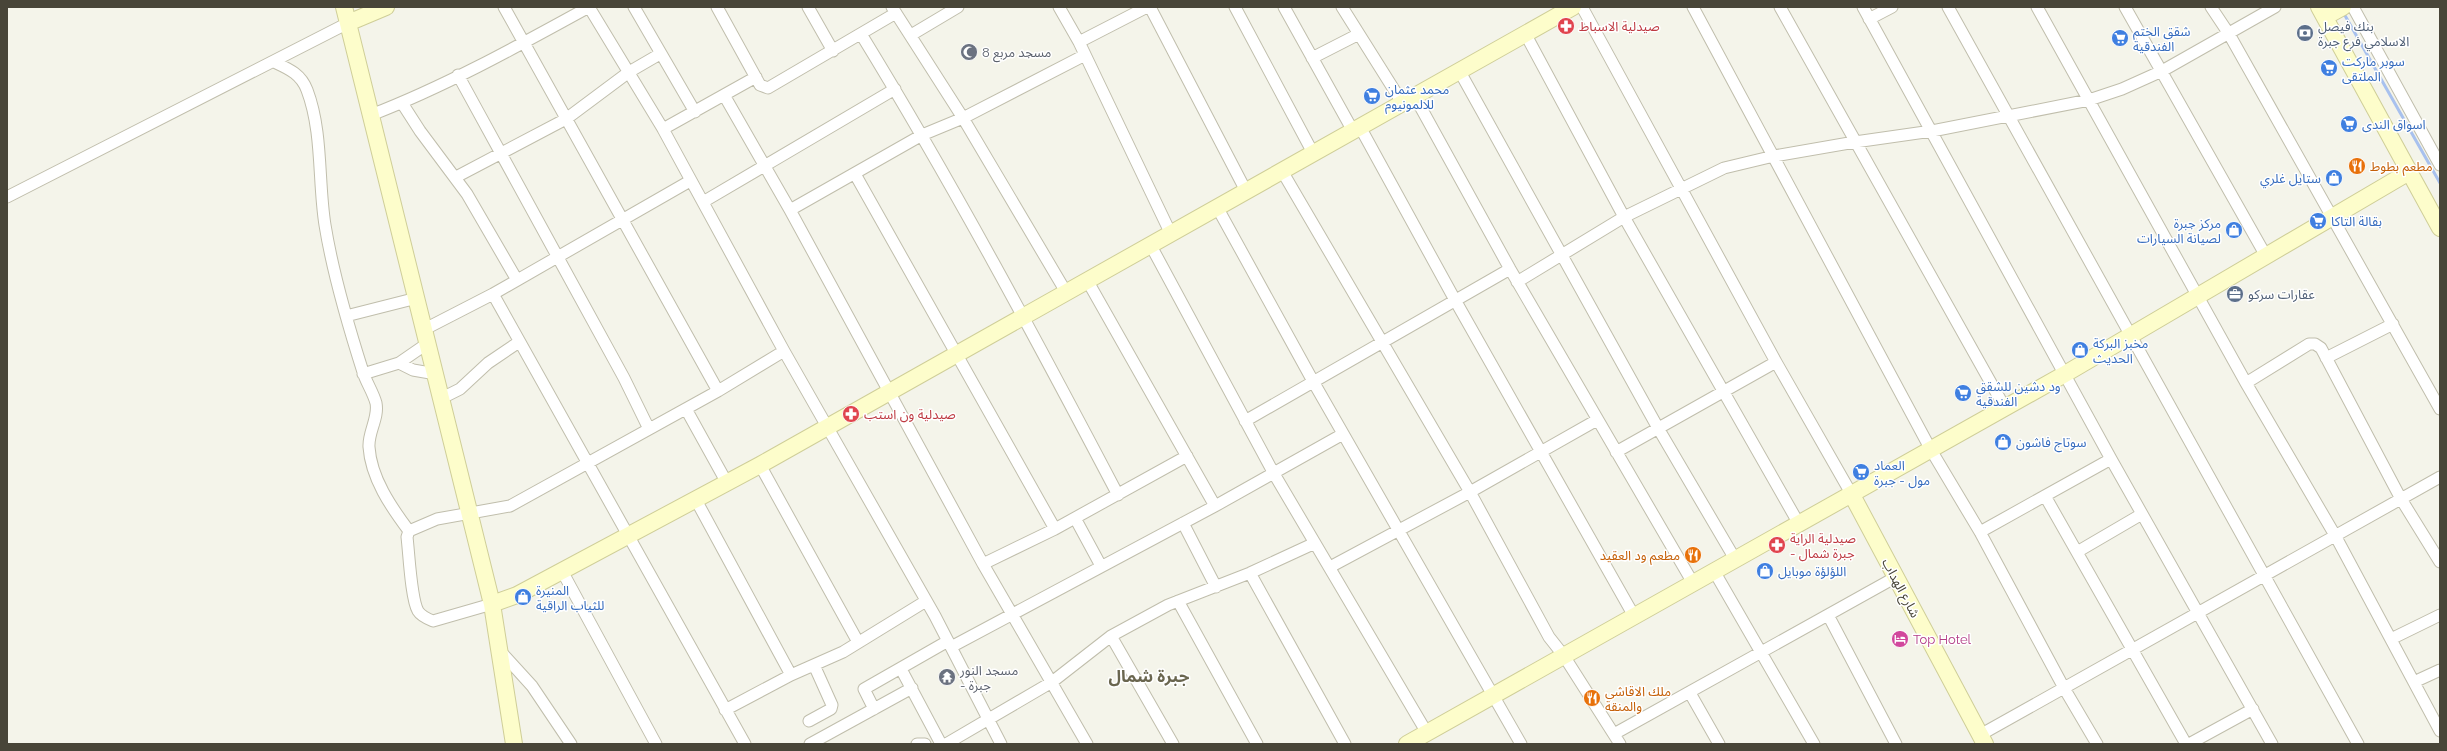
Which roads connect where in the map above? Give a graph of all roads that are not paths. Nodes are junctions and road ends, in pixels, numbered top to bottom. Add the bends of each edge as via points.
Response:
1 (344, 7) edge
2 (386, 7) edge
3 (504, 7) edge
4 (589, 7) edge
5 (634, 7) edge
6 (717, 7) edge
7 (808, 7) edge
8 (958, 7) edge
9 (1060, 7) edge
10 (1147, 7) edge
11 (1150, 7) edge
12 (1235, 7) edge
13 (1284, 7) edge
14 (1342, 7) edge
15 (1573, 7) edge
16 (1582, 7) edge
17 (1693, 7) edge
18 (1780, 7) edge
19 (1863, 7) edge
20 (1892, 7) edge
21 (1948, 7) edge
22 (2037, 7) edge
23 (2125, 7) edge
24 (2211, 7) edge
25 (2275, 7) edge
26 (2343, 7) edge
27 (2353, 7) edge
28 (894, 10) edge
29 (2322, 12) edge
30 (1869, 19) junction
31 (348, 23) junction
32 (861, 34) junction
33 (1358, 34) junction
34 (2229, 34) junction
35 (911, 35) junction
36 (1526, 35) junction
37 (1079, 42) junction
38 (524, 43) junction
39 (833, 51) junction
40 (660, 54) junction
41 (1085, 55) junction
42 (1312, 58) junction
43 (274, 62) junction
44 (2162, 71) junction
45 (629, 72) junction
46 (1460, 72) junction
47 (458, 76) junction
48 (756, 77) junction
49 (895, 89) junction
50 (724, 96) junction
51 (2089, 100) junction
52 (1409, 101) junction
53 (402, 103) junction
54 (695, 112) junction
55 (371, 115) junction
56 (2007, 116) junction
57 (963, 118) junction
58 (566, 119) junction
59 (662, 129) junction
60 (1357, 129) junction
61 (1932, 131) junction
62 (922, 135) junction
63 (1855, 142) junction
64 (501, 153) junction
65 (1313, 153) junction
66 (1774, 156) junction
67 (2440, 165) edge
68 (764, 166) junction
69 (1282, 171) junction
70 (2409, 172) junction
71 (855, 174) junction
72 (456, 177) junction
73 (690, 181) junction
74 (1680, 189) junction
75 (1246, 191) junction
76 (7, 197) edge
77 (703, 202) junction
78 (1218, 207) junction
79 (790, 210) junction
80 (1624, 217) junction
81 (2332, 218) junction
82 (622, 220) junction
83 (2440, 228) edge
84 (1170, 232) junction
85 (1150, 244) junction
86 (1561, 256) junction
87 (2266, 256) junction
88 (558, 258) junction
89 (1510, 269) junction
90 (517, 280) junction
91 (1087, 280) junction
92 (1517, 282) junction
93 (1066, 292) junction
94 (493, 294) junction
95 (2197, 296) junction
96 (417, 298) junction
97 (1455, 300) junction
98 (346, 316) junction
99 (1024, 316) junction
100 (2392, 324) junction
101 (2131, 335) junction
102 (426, 336) junction
103 (519, 342) junction
104 (1383, 343) junction
105 (784, 352) junction
106 (956, 353) junction
107 (2326, 358) junction
108 (1776, 362) junction
109 (400, 364) junction
110 (363, 374) junction
111 (436, 374) junction
112 (2065, 374) junction
113 (1314, 383) junction
114 (2246, 383) junction
115 (718, 391) junction
116 (890, 391) junction
117 (1723, 393) junction
118 (442, 398) junction
119 (2005, 408) junction
120 (686, 409) junction
121 (2440, 409) edge
122 (1597, 420) junction
123 (1245, 421) junction
124 (827, 426) junction
125 (1658, 428) junction
126 (649, 429) junction
127 (1343, 434) junction
128 (1931, 450) junction
129 (1541, 451) junction
130 (1616, 452) junction
131 (1187, 456) junction
132 (2111, 459) junction
133 (586, 464) junction
134 (760, 465) junction
135 (1273, 472) junction
136 (2440, 477) edge
137 (727, 483) junction
138 (1470, 492) junction
139 (1118, 495) junction
140 (1852, 495) junction
141 (2045, 496) junction
142 (2401, 499) junction
143 (696, 500) junction
144 (1215, 506) junction
145 (471, 512) junction
146 (2142, 514) junction
147 (1075, 518) junction
148 (1183, 523) junction
149 (1799, 524) junction
150 (1055, 529) junction
151 (1399, 530) junction
152 (409, 531) junction
153 (1980, 532) junction
154 (628, 536) junction
155 (2336, 537) junction
156 (1315, 543) junction
157 (2077, 552) junction
158 (1735, 559) junction
159 (2440, 562) edge
160 (983, 564) junction
161 (1101, 566) junction
162 (1330, 567) junction
163 (562, 571) junction
164 (1714, 571) junction
165 (1250, 573) junction
166 (2265, 573) junction
167 (1896, 577) junction
168 (1693, 583) junction
169 (1216, 587) junction
170 (1178, 600) junction
171 (926, 601) junction
172 (492, 604) junction
173 (2198, 611) junction
174 (1012, 614) junction
175 (1828, 615) junction
176 (2440, 615) edge
177 (1634, 616) junction
178 (1111, 636) junction
179 (2391, 639) junction
180 (858, 642) junction
181 (950, 644) junction
182 (2131, 650) junction
183 (501, 652) junction
184 (1760, 652) junction
185 (1564, 656) junction
186 (814, 665) junction
187 (902, 669) junction
188 (2440, 670) edge
189 (791, 675) junction
190 (1052, 682) junction
191 (2414, 682) junction
192 (912, 688) junction
193 (2064, 688) junction
194 (1690, 693) junction
195 (1493, 695) junction
196 (2253, 708) junction
197 (874, 709) junction
198 (725, 710) junction
199 (987, 718) junction
200 (808, 721) dead end
201 (2440, 731) edge
202 (1427, 734) junction
203 (1614, 734) junction
204 (1983, 739) edge
205 (514, 744) edge
206 (571, 744) edge
207 (656, 744) edge
208 (745, 744) edge
209 (810, 744) edge
210 (917, 744) edge
211 (926, 744) edge
212 (941, 744) edge
213 (946, 744) edge
214 (1001, 744) edge
215 (1087, 744) edge
216 (1173, 744) edge
217 (1257, 744) edge
218 (1345, 744) edge
219 (1407, 744) edge
220 (1521, 744) edge
221 (1620, 744) edge
222 (1719, 744) edge
223 (1814, 744) edge
224 (1896, 744) edge
225 (2096, 744) edge
226 (2188, 744) edge
227 (2272, 744) edge
228 (2358, 744) edge

1 - 31 street
2 - 31 street
3 - 38 street
4 - 38 street
4 - 45 street
5 - 40 street
6 - 48 street
7 - 39 street
8 - 35 street
9 - 37 street
10 - 37 street
11 - 75 street
12 - 65 street
13 - 42 street
14 - 33 street
15 - 36 street
16 - 74 street
17 - 66 street
18 - 63 street
19 - 30 street
20 - 30 street
21 - 56 street
22 - 51 street
23 - 44 street
24 - 34 street
25 - 34 street
26 - 29 street
27 - 67 street
28 - 32 street
28 - 35 street
29 - 70 street
30 - 61 street
31 - 43 street
31 - 55 street
32 - 39 street
32 - 49 street
33 - 42 street
33 - 52 street
34 - 44 street
34 - 81 street
35 - 57 street
36 - 46 street
36 - 80 street
37 - 41 street
38 - 47 street
38 - 58 street
39 - 48 street via 768,88 760,85
40 - 45 street
40 - 54 street
41 - 57 street
41 - 84 street
42 - 60 street
43 - 76 street via 175,109
43 - 98 street via 300,77 307,90 317,145 324,225
44 - 51 street
44 - 87 street
45 - 58 street
45 - 59 street
46 - 52 street
46 - 86 street
47 - 53 street
47 - 64 street
48 - 50 street
49 - 62 street
49 - 68 street
50 - 54 street
50 - 68 street
51 - 56 street
51 - 95 street
52 - 60 street
52 - 89 street
53 - 55 street
53 - 72 street
54 - 59 street
55 - 96 street
56 - 61 street
56 - 101 street
57 - 62 street
57 - 93 street
58 - 64 street
58 - 82 street
59 - 73 street
60 - 65 street
60 - 97 street
61 - 63 street
61 - 112 street
62 - 71 street
62 - 99 street
63 - 66 street
63 - 119 street
64 - 72 street
64 - 88 street
65 - 69 street
66 - 74 street via 1724,168
66 - 128 street
68 - 77 street
68 - 79 street
69 - 75 street
69 - 104 street
70 - 81 street
70 - 83 street
71 - 79 street
71 - 106 street
72 - 90 street via 482,216
73 - 77 street
73 - 82 street
74 - 80 street
74 - 108 street
75 - 78 street
77 - 105 street
78 - 84 street
78 - 113 street
79 - 116 street
80 - 86 street
80 - 117 street
81 - 87 street
81 - 100 street
82 - 88 street
82 - 115 street
84 - 85 street
85 - 91 street
85 - 123 street
86 - 92 street
86 - 125 street
87 - 95 street
88 - 90 street
88 - 126 street
89 - 92 street
89 - 97 street
90 - 94 street
91 - 93 street
91 - 131 street
92 - 122 street
93 - 99 street
94 - 102 street
94 - 103 street
95 - 101 street
95 - 114 street
96 - 98 street
96 - 102 street
97 - 104 street
97 - 129 street
98 - 110 street
99 - 106 street
99 - 139 street
100 - 107 street
100 - 121 street
101 - 112 street
101 - 166 street
102 - 109 street
102 - 111 street
103 - 118 street via 488,363 460,389
103 - 133 street
104 - 113 street
104 - 138 street
105 - 115 street
105 - 124 street
106 - 116 street
106 - 150 street
107 - 114 street via 2320,348 2315,344 2309,344
107 - 142 street
108 - 117 street
108 - 140 street
109 - 110 street
109 - 111 street via 413,370
110 - 152 street via 376,403 369,448 375,472 386,498
111 - 118 street
112 - 119 street
112 - 132 street
113 - 123 street
113 - 127 street
114 - 155 street
115 - 120 street
116 - 124 street
116 - 160 street
117 - 125 street
117 - 149 street
118 - 145 street
119 - 128 street
120 - 126 street
120 - 137 street
122 - 129 street
122 - 130 street
123 - 135 street
124 - 134 street
124 - 171 street
125 - 130 street
125 - 158 street
126 - 133 street
127 - 135 street
127 - 151 street
128 - 140 street
128 - 153 street
129 - 138 street
129 - 177 street
130 - 168 street
131 - 139 street
131 - 144 street
132 - 141 street
132 - 146 street
133 - 145 street via 510,506
133 - 154 street
134 - 137 street
134 - 180 street
135 - 144 street
135 - 156 street
136 - 142 street
137 - 143 street
138 - 151 street
138 - 185 street via 1549,637
139 - 147 street
140 - 149 street
140 - 167 street, شارع الهداب
141 - 153 street
141 - 157 street
142 - 155 street
142 - 159 street
143 - 154 street
143 - 189 street
144 - 148 street
145 - 152 street via 437,519
145 - 172 street
146 - 157 street
146 - 173 street
147 - 150 street
147 - 161 street
148 - 161 street
148 - 169 street
149 - 158 street
150 - 160 street
151 - 162 street
151 - 195 street
152 - 172 street via 407,537 415,599 418,611 425,618 433,621
153 - 193 street
154 - 163 street
154 - 198 street
155 - 166 street
155 - 179 street
156 - 162 street
156 - 165 street
157 - 182 street
158 - 164 street
160 - 174 street
161 - 174 street
162 - 202 street
163 - 172 street via 518,595
163 - 207 street
164 - 168 street
164 - 184 street
165 - 169 street
165 - 218 street
166 - 173 street
166 - 228 street
167 - 175 street
167 - 204 street, شارع الهداب
168 - 177 street
169 - 170 street
170 - 178 street
170 - 217 street
171 - 180 street
171 - 181 street
172 - 183 street
173 - 182 street
173 - 196 street
174 - 181 street
174 - 190 street
175 - 184 street
175 - 224 street
176 - 179 street
177 - 185 street
178 - 190 street
178 - 216 street
179 - 191 street
180 - 186 street
181 - 187 street
181 - 199 street
182 - 193 street
182 - 226 street
183 - 205 street
183 - 206 street via 532,686
184 - 194 street
184 - 223 street
185 - 195 street
185 - 203 street
186 - 189 street
186 - 200 street via 832,705 831,709
187 - 192 street
187 - 197 street via 864,689
188 - 191 street
189 - 198 street
190 - 199 street
190 - 215 street
191 - 201 street
192 - 197 street
192 - 212 street
193 - 204 street
193 - 225 street
194 - 203 street
194 - 222 street
195 - 202 street
195 - 220 street
196 - 226 street
196 - 227 street
197 - 209 street
198 - 208 street
199 - 213 street
199 - 214 street
202 - 219 street
203 - 221 street
210 - 211 street

